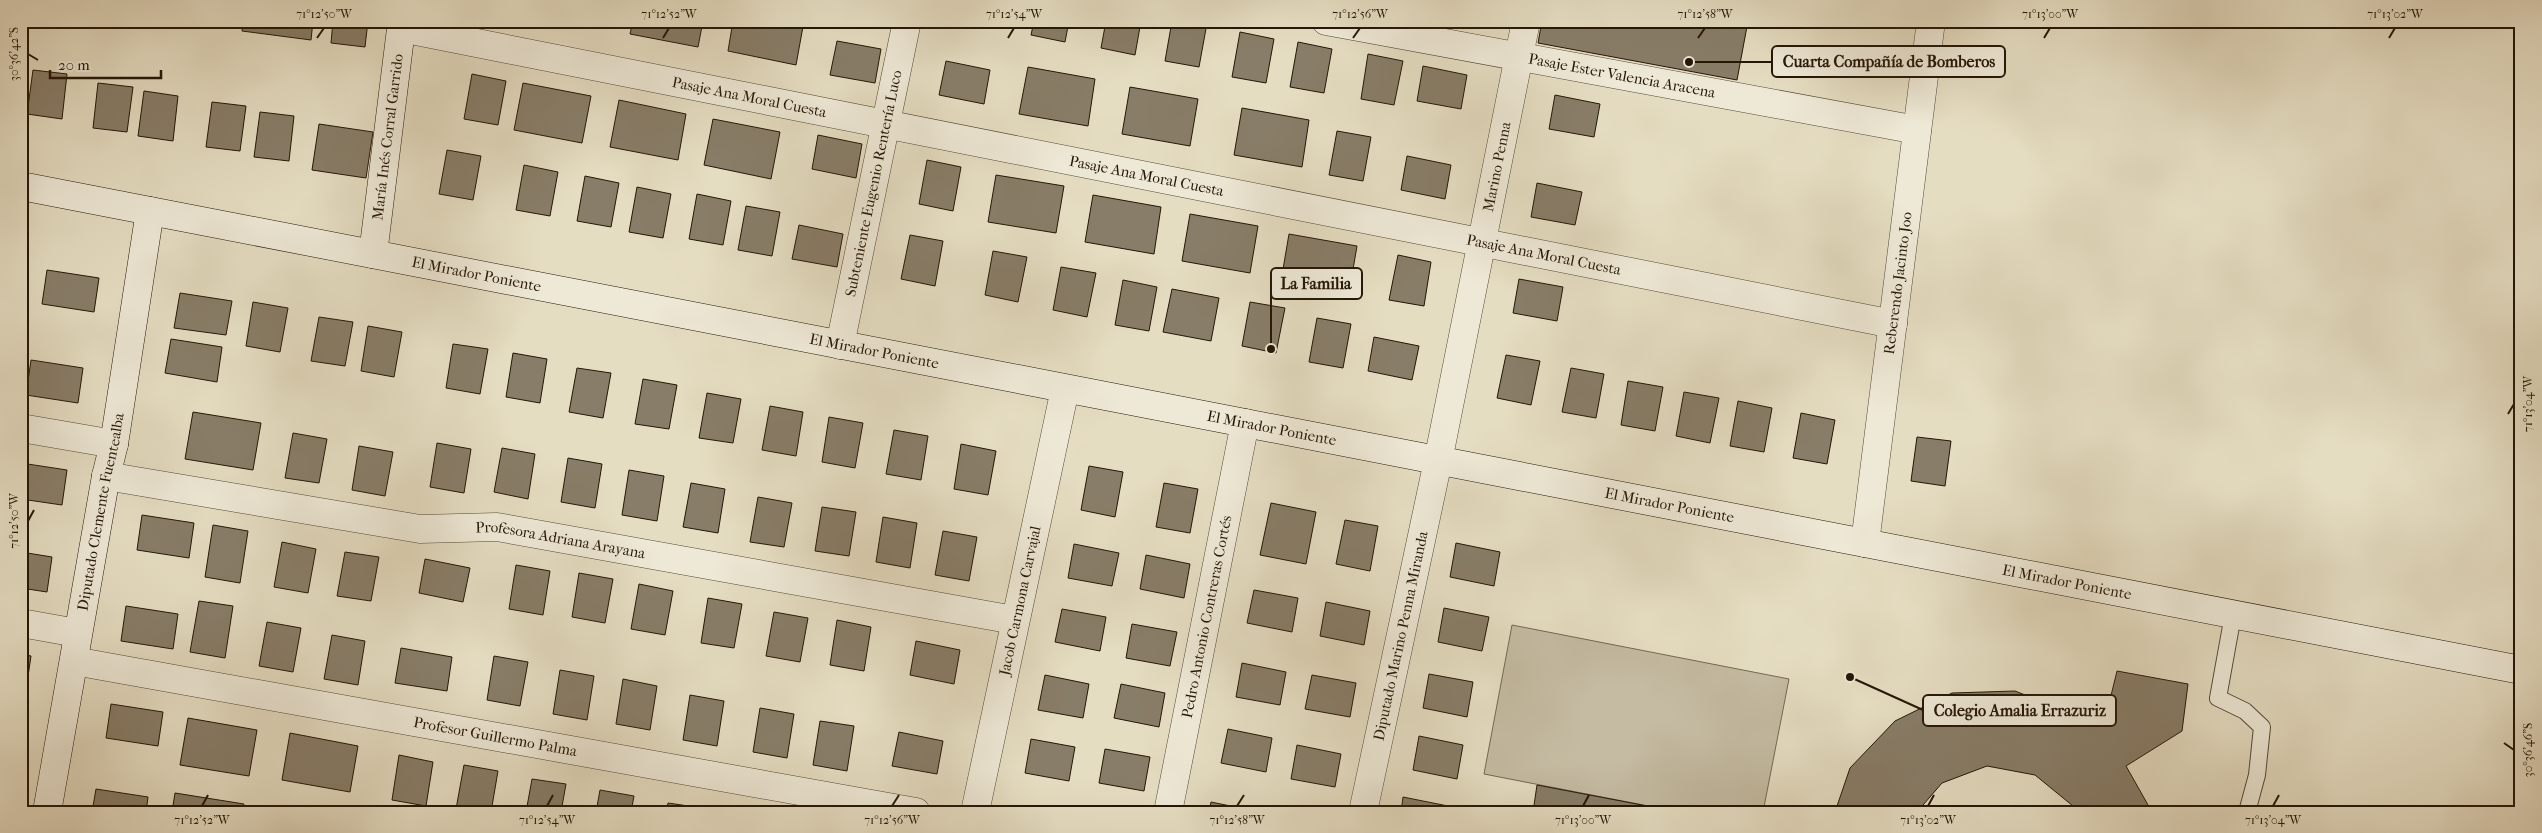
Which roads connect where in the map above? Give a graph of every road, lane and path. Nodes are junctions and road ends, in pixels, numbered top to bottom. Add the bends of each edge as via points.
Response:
1 (907, 21) edge
2 (1326, 21) edge
3 (1526, 21) edge
4 (1931, 21) edge
5 (402, 25) edge
6 (1518, 58) junction
7 (885, 123) junction
8 (1917, 130) junction
9 (21, 186) edge
10 (150, 211) junction
11 (1482, 242) junction
12 (373, 254) junction
13 (1893, 324) junction
14 (840, 345) junction
15 (1065, 388) junction
16 (1245, 423) junction
17 (21, 428) edge
18 (114, 444) junction
19 (1438, 461) junction
20 (106, 476) junction
21 (1865, 543) junction
22 (2232, 615) junction
23 (1014, 620) junction
24 (21, 623) edge
25 (78, 633) junction
26 (74, 661) junction
27 (2521, 670) edge
28 (47, 812) edge
29 (916, 812) edge
30 (975, 812) edge
31 (1168, 812) edge
32 (1364, 812) edge
33 (2247, 812) edge

1 - 7 street, Subteniente Eugenio Rentería Luco
2 - 6 street, Pasaje Ester Valencia Aracena
3 - 6 street, Marino Penna
4 - 8 street, Reberendo Jacinto Joo
5 - 7 street, Pasaje Ana Moral Cuesta
5 - 12 street, María Inés Corral Garrido
6 - 8 street, Pasaje Ester Valencia Aracena
6 - 11 street, Marino Penna
7 - 11 street, Pasaje Ana Moral Cuesta
7 - 14 street, Subteniente Eugenio Rentería Luco
8 - 13 street, Reberendo Jacinto Joo
9 - 10 street, El Mirador Poniente
10 - 12 street, El Mirador Poniente
10 - 18 street, Diputado Clemente Fuentealba
11 - 13 street, Pasaje Ana Moral Cuesta
11 - 19 street, Marino Penna
12 - 14 street, El Mirador Poniente
13 - 21 street, Reberendo Jacinto Joo
14 - 15 street, El Mirador Poniente
15 - 16 street, El Mirador Poniente
15 - 23 street, Jacob Carmona Carvajal
16 - 19 street, El Mirador Poniente
16 - 31 street, Pedro Antonio Contreras Cortés
17 - 18 street
18 - 20 street, Diputado Clemente Fuentealba
19 - 21 street, El Mirador Poniente
19 - 32 street, Diputado Marino Penna Miranda
20 - 23 street, Profesora Adriana Arayana via 420,529 497,527
20 - 25 street, Diputado Clemente Fuentealba
21 - 22 street, El Mirador Poniente
22 - 27 street, El Mirador Poniente
22 - 33 lane via 2218,698 2245,710 2262,727 2258,775
23 - 30 street, Jacob Carmona Carvajal
24 - 25 street
25 - 26 street, Diputado Clemente Fuentealba
26 - 28 street, Diputado Clemente Fuentealba
26 - 29 street, Profesor Guillermo Palma

